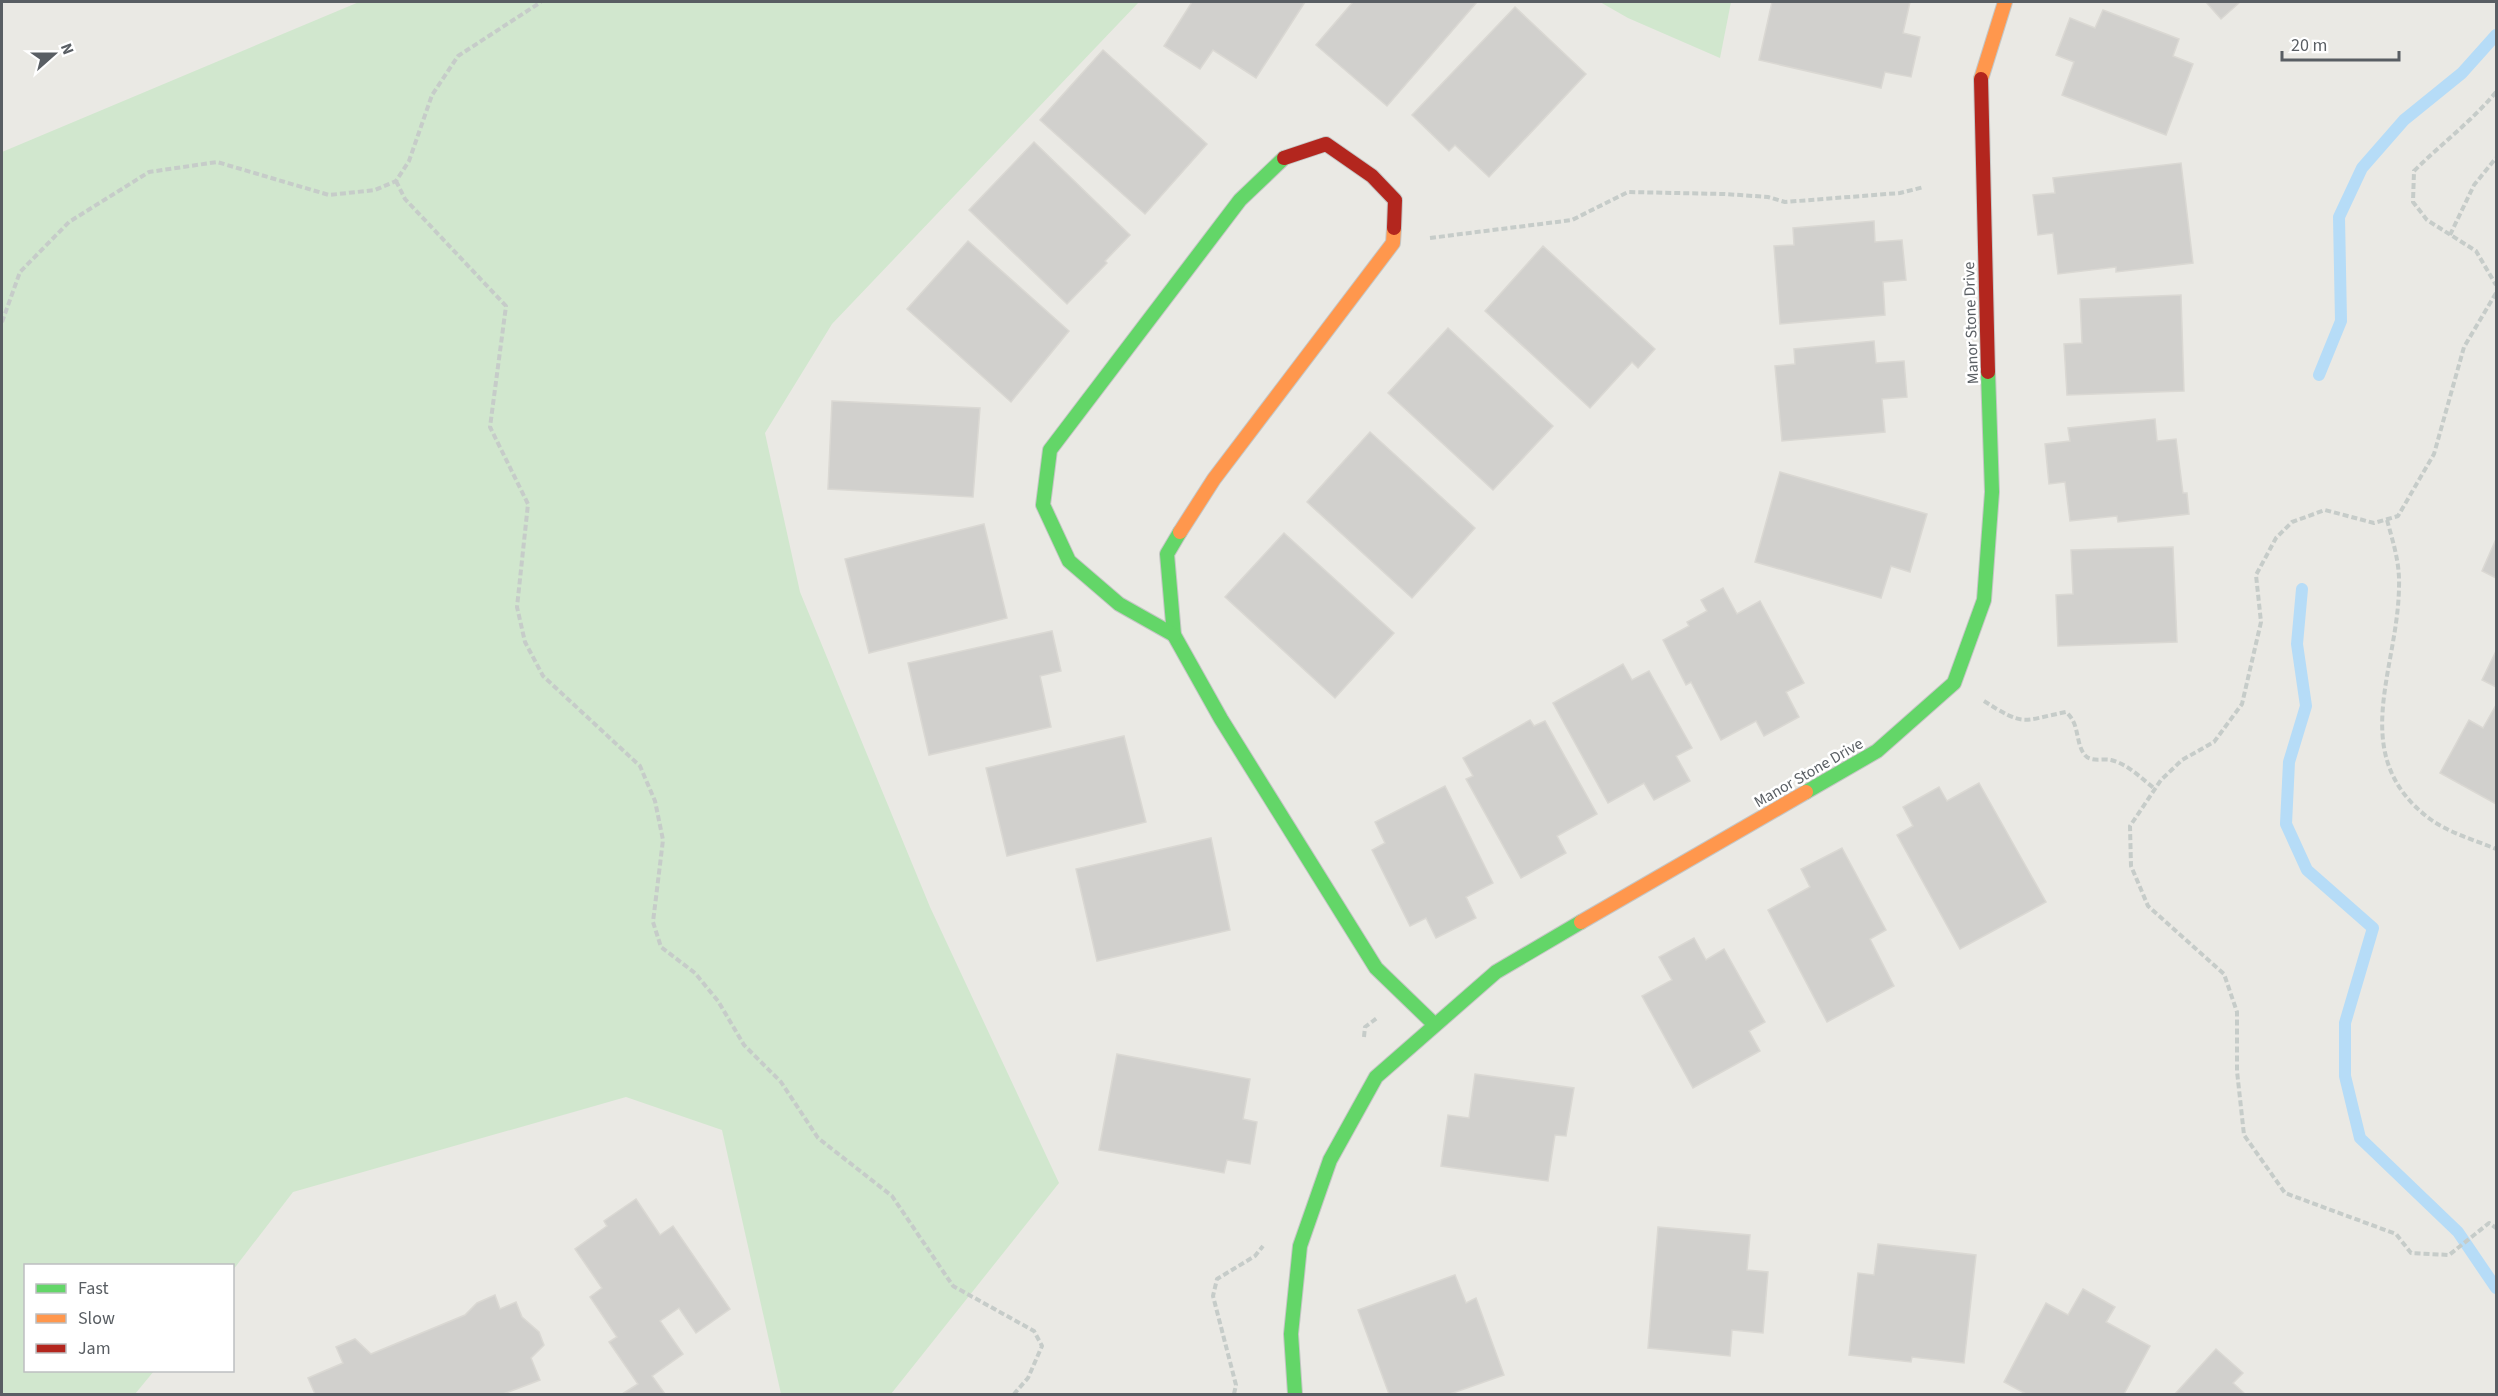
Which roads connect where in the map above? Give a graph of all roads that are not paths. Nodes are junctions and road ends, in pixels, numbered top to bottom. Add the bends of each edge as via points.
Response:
1 (2005, 2) edge
2 (1174, 635) junction
3 (1435, 1025) junction
4 (1295, 1395) edge

1 - 3 street, Manor Stone Drive via 1979,85 1992,492 1984,600 1954,683 1877,751 1496,972
2 - 2 street via 1167,554 1214,479 1393,243 1395,200 1372,176 1326,144 1285,157 1240,200 1050,450 1043,505 1069,561 1119,604
2 - 3 street via 1221,719 1376,968
3 - 4 street, Manor Stone Drive via 1376,1077 1330,1160 1300,1246 1291,1334

